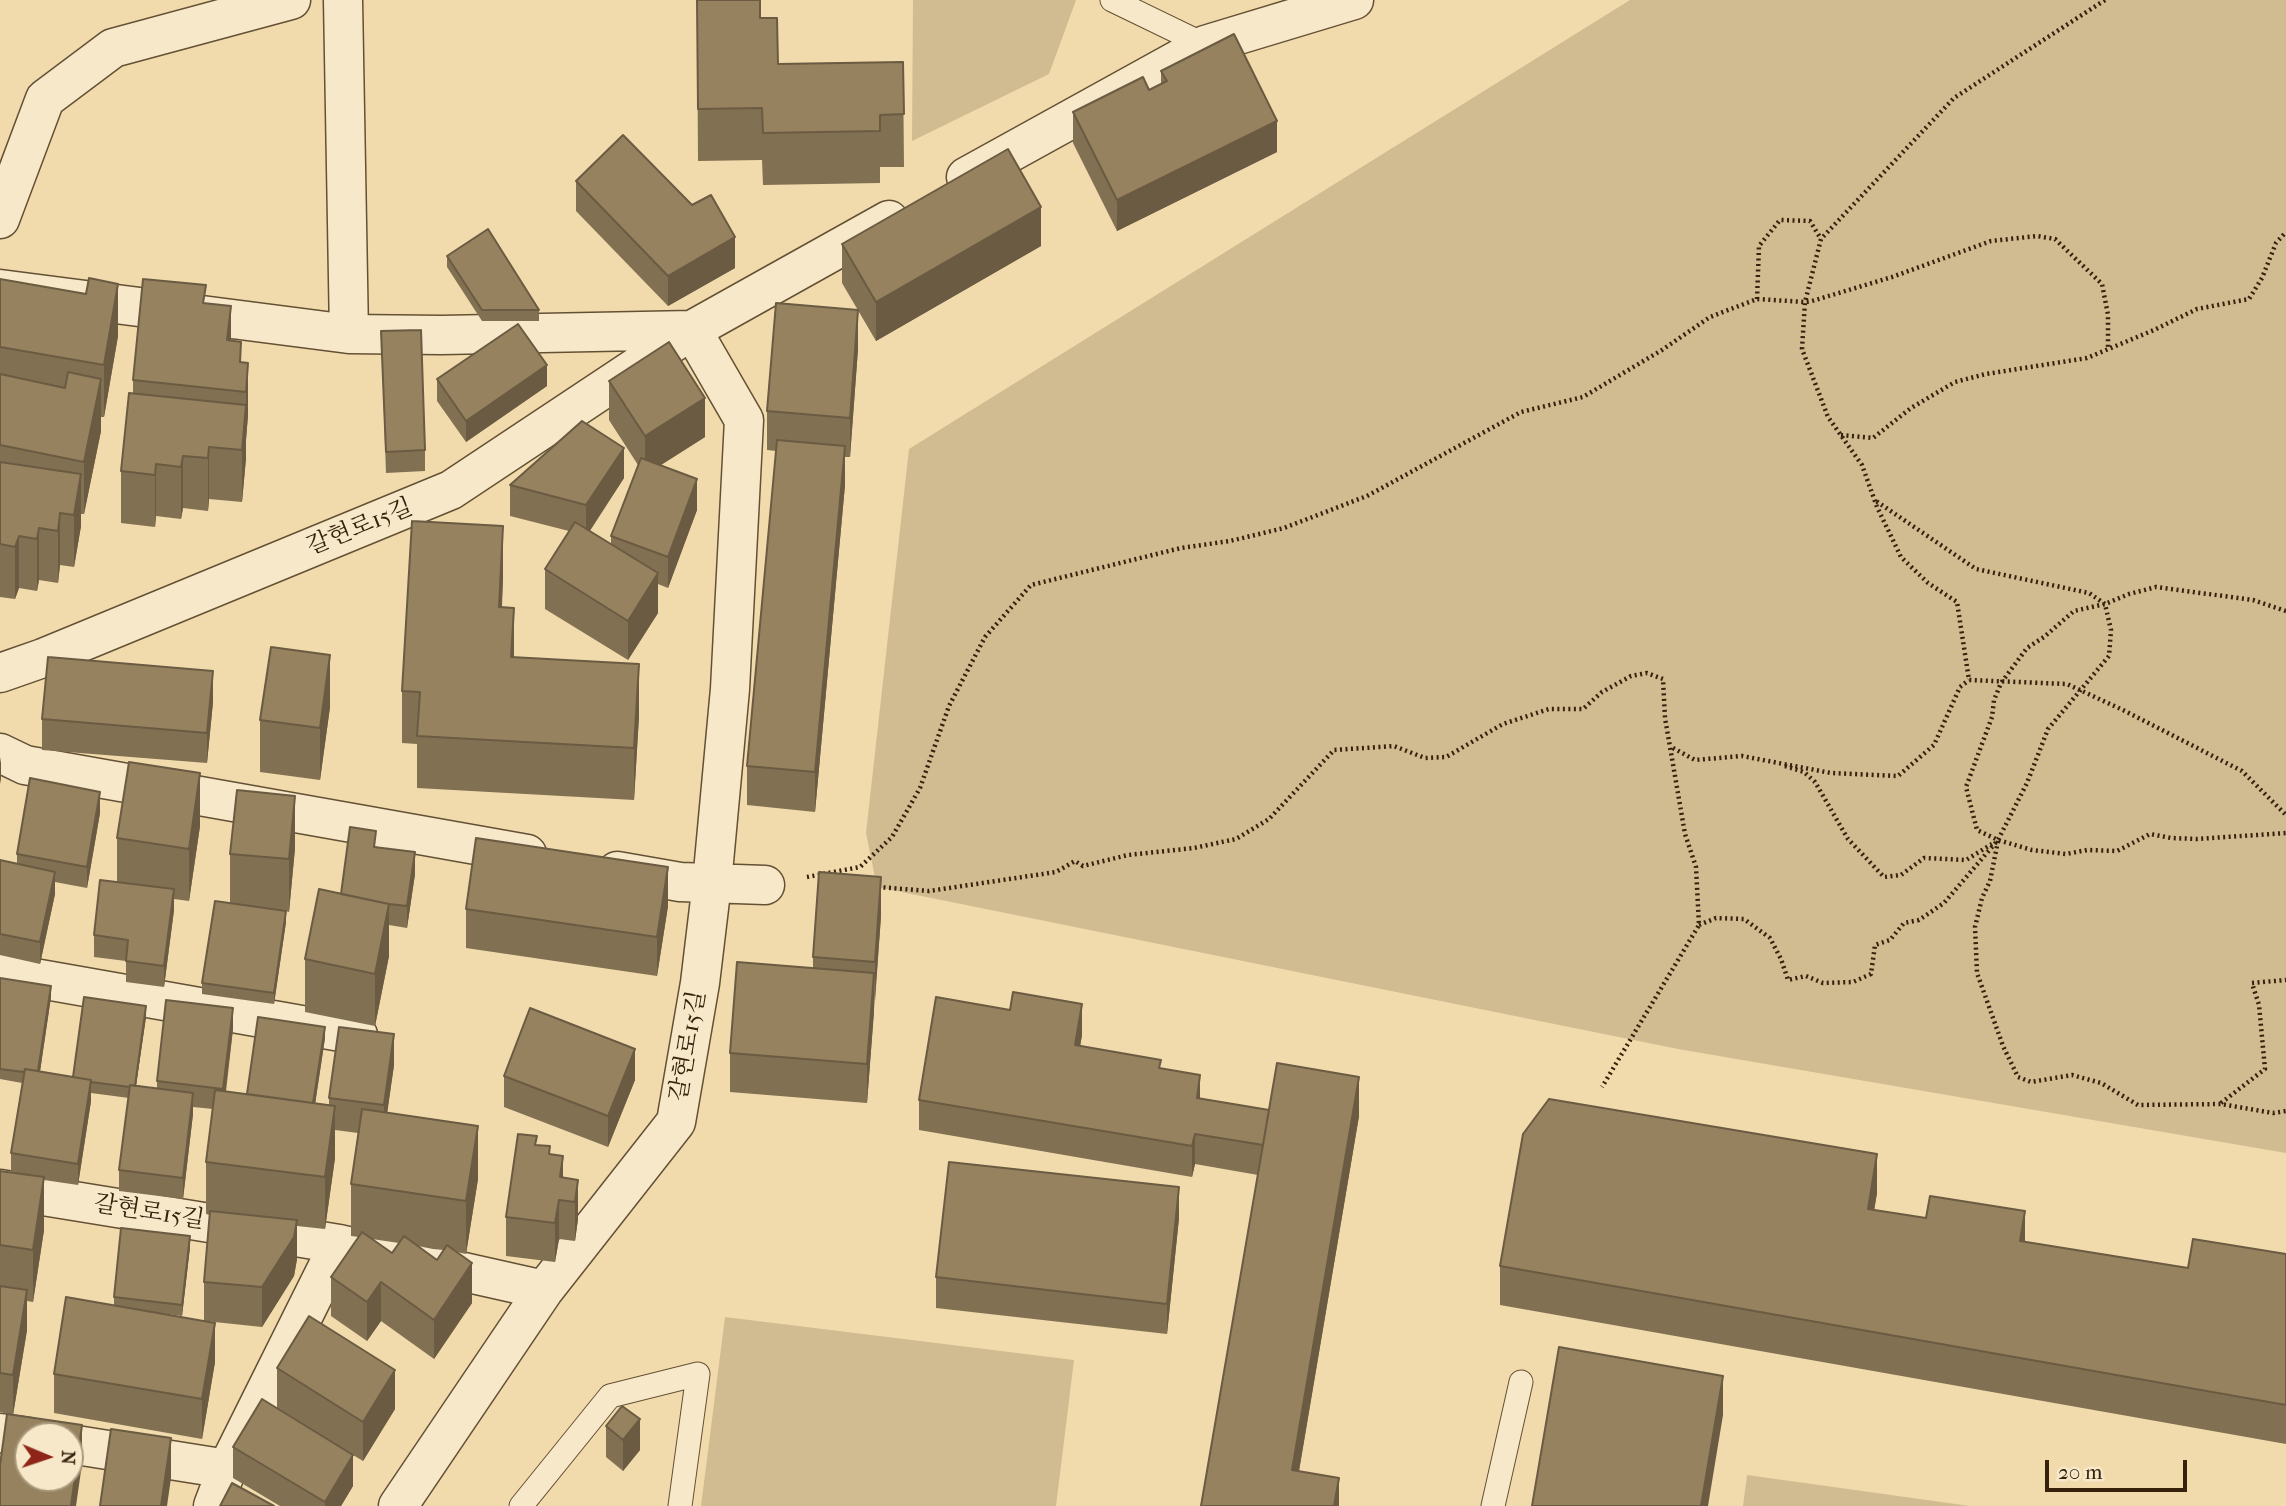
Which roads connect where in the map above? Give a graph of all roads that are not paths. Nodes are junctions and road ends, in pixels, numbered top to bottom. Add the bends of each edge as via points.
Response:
1 (291, 0) edge
2 (343, 0) edge
3 (1112, 0) edge
4 (1354, 0) edge
5 (1205, 46) junction
6 (0, 219) edge
7 (0, 289) edge
8 (692, 330) junction
9 (349, 334) junction
10 (0, 673) edge
11 (0, 753) edge
12 (712, 883) junction
13 (765, 885) road end
14 (0, 972) edge
15 (358, 1035) edge
16 (0, 1189) edge
17 (339, 1244) junction
18 (544, 1290) junction
19 (1521, 1382) dead end
20 (84, 1446) edge
21 (227, 1469) junction
22 (213, 1506) edge
23 (398, 1506) edge
24 (521, 1506) edge
25 (680, 1506) edge
26 (1493, 1506) edge

1 - 6 street via 113,48 44,99
2 - 9 street
3 - 5 lane
4 - 5 street, 갈현로15길
5 - 8 street, 갈현로15길
7 - 9 street
8 - 9 street
8 - 10 street, 갈현로15길 via 452,490
8 - 12 street, 갈현로15길 via 744,419 730,689
11 - 12 street via 25,765 680,882
12 - 13 street
12 - 18 street, 갈현로15길 via 676,1122
14 - 15 street
16 - 17 street, 갈현로15길
17 - 18 street, 갈현로15길
17 - 21 street
18 - 23 street, 갈현로15길
19 - 26 lane
20 - 21 street
21 - 22 street
24 - 25 lane via 610,1396 698,1374

